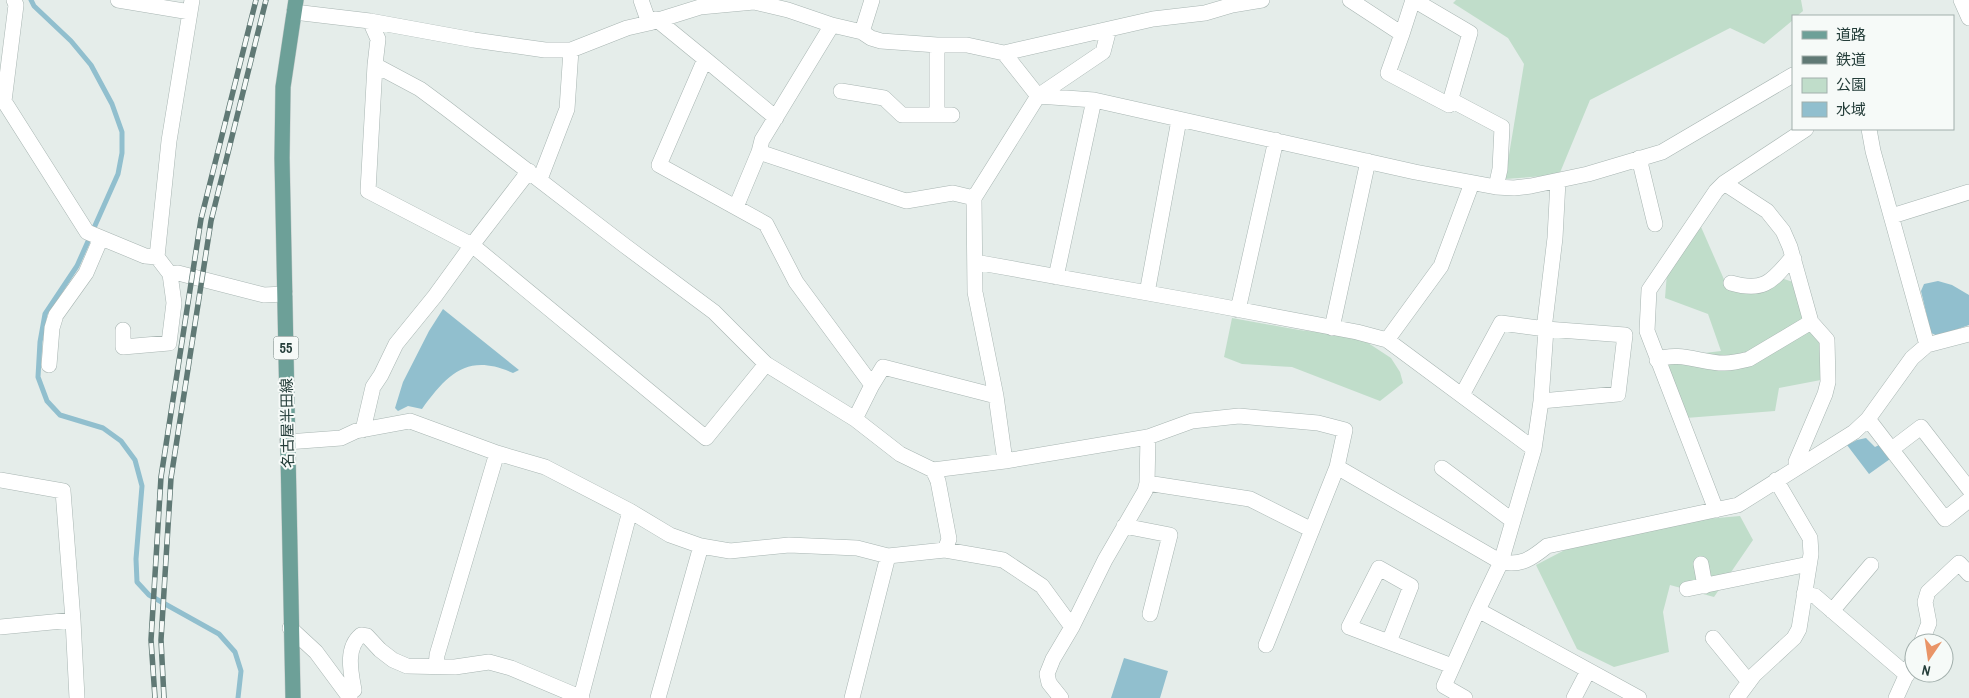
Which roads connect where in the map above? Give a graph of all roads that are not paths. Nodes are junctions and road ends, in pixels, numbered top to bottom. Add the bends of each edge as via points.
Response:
1 (14, 0) edge
2 (118, 0) edge
3 (641, 0) edge
4 (872, 0) edge
5 (1262, 0) edge
6 (1350, 0) edge
7 (1414, 0) edge
8 (1961, 0) edge
9 (754, 1) edge
10 (789, 5) edge
11 (191, 6) edge
12 (295, 6) edge
13 (682, 6) edge
14 (1969, 18) edge
15 (370, 20) junction
16 (652, 21) junction
17 (832, 25) junction
18 (1109, 29) junction
19 (862, 32) junction
20 (1402, 34) junction
21 (936, 45) junction
22 (571, 50) junction
23 (1004, 52) junction
24 (705, 59) junction
25 (375, 64) junction
26 (1792, 76) edge
27 (841, 90) dead end
28 (1038, 96) junction
29 (2, 99) edge
30 (1094, 100) junction
31 (1451, 100) junction
32 (776, 118) junction
33 (1180, 120) junction
34 (1804, 130) edge
35 (1869, 130) edge
36 (1276, 140) junction
37 (759, 152) junction
38 (1639, 158) junction
39 (1368, 161) junction
40 (535, 175) junction
41 (1558, 181) junction
42 (1472, 183) junction
43 (1724, 183) junction
44 (1496, 187) junction
45 (1969, 192) edge
46 (974, 198) junction
47 (736, 207) junction
48 (1892, 216) junction
49 (1655, 224) dead end
50 (95, 236) junction
51 (472, 245) junction
52 (157, 257) junction
53 (1794, 259) junction
54 (975, 262) junction
55 (170, 274) junction
56 (1056, 277) junction
57 (1732, 283) dead end
58 (1147, 293) junction
59 (285, 294) junction
60 (1238, 310) junction
61 (1812, 322) junction
62 (1332, 328) junction
63 (1545, 329) junction
64 (123, 330) dead end
65 (1969, 334) edge
66 (1387, 340) junction
67 (1927, 345) junction
68 (1657, 360) junction
69 (766, 364) junction
70 (49, 365) dead end
71 (872, 385) junction
72 (1462, 395) junction
73 (996, 396) junction
74 (1541, 401) junction
75 (856, 419) junction
76 (1868, 419) junction
77 (363, 430) junction
78 (1148, 437) junction
79 (287, 442) junction
80 (1534, 449) junction
81 (1892, 449) junction
82 (497, 453) junction
83 (1005, 460) junction
84 (1798, 466) junction
85 (1337, 467) junction
86 (1442, 468) dead end
87 (933, 470) junction
88 (0, 480) edge
89 (1776, 480) junction
90 (1147, 483) junction
91 (1969, 489) edge
92 (1969, 500) edge
93 (1716, 510) junction
94 (630, 511) junction
95 (1513, 521) junction
96 (1124, 526) junction
97 (1312, 530) junction
98 (701, 546) junction
99 (945, 550) junction
100 (888, 556) junction
101 (1501, 562) junction
102 (1701, 564) dead end
103 (1871, 565) dead end
104 (1809, 566) junction
105 (1969, 574) edge
106 (1705, 586) junction
107 (1687, 589) dead end
108 (1804, 594) junction
109 (1478, 610) junction
110 (1832, 611) junction
111 (1150, 614) dead end
112 (73, 620) junction
113 (0, 627) edge
114 (1072, 627) junction
115 (290, 628) junction
116 (1925, 633) edge
117 (1713, 638) dead end
118 (1389, 642) junction
119 (1266, 645) dead end
120 (1452, 666) junction
121 (436, 667) junction
122 (1588, 671) junction
123 (1904, 672) edge
124 (1904, 681) edge
125 (1746, 692) edge
126 (349, 696) edge
127 (77, 698) edge
128 (293, 698) edge
129 (582, 698) edge
130 (658, 698) edge
131 (852, 698) edge
132 (1061, 698) edge
133 (1464, 698) edge
134 (1574, 698) edge
135 (1639, 698) edge
136 (1896, 698) edge

1 - 29 street via 16,6
2 - 11 street
3 - 16 street
4 - 19 street
5 - 18 street
6 - 20 street
7 - 20 street
7 - 31 street via 1470,33
8 - 14 street
9 - 10 street
9 - 13 street
10 - 17 street
11 - 52 street via 169,141
12 - 15 street
12 - 59 main road, 名古屋半田線 / 55 via 283,86
13 - 16 street
15 - 22 street via 509,45
15 - 25 street via 378,39
16 - 22 street
16 - 24 street
17 - 19 street
17 - 32 street
18 - 23 street
18 - 28 street via 1102,52
19 - 21 street via 881,41
20 - 31 street via 1388,73 1449,105
21 - 23 street via 967,45
21 - 27 street via 945,115 902,115 884,98
22 - 40 street via 567,109
23 - 28 street
24 - 32 street
24 - 47 street via 659,165
25 - 40 street via 420,89
25 - 51 street via 368,191
26 - 38 street via 1662,152
28 - 30 street
28 - 46 street
29 - 50 street
30 - 33 street
30 - 56 street
31 - 44 street via 1502,127
32 - 37 street via 762,140
33 - 36 street
33 - 58 street
34 - 43 street
35 - 48 street
36 - 39 street
36 - 60 street
37 - 46 street via 906,201 953,193
37 - 47 street
38 - 41 street
38 - 49 street
39 - 42 street
39 - 62 street
40 - 51 street
40 - 69 street via 714,312
41 - 44 street via 1514,188
41 - 63 street
42 - 44 street
42 - 66 street via 1441,266
43 - 53 street via 1775,219
43 - 68 street via 1649,290 1647,331
45 - 48 street
46 - 54 street
47 - 71 street via 766,224 796,282
48 - 67 street
50 - 52 street via 145,256
50 - 70 street via 86,273 56,315
51 - 69 street via 706,438
51 - 77 street via 396,344 373,387
52 - 55 street
53 - 57 street via 1769,283 1744,287
53 - 61 street
54 - 56 street
54 - 73 street via 975,292
55 - 59 street via 178,273 264,295
55 - 64 street via 174,303 169,343 123,348
56 - 58 street
58 - 60 street
59 - 79 main road, 名古屋半田線 / 55
60 - 62 street
61 - 68 street via 1749,359 1738,362 1724,364 1684,357
61 - 84 street via 1827,340 1828,382 1796,462
62 - 66 street
63 - 72 street via 1501,323
63 - 74 street
63 - 74 street via 1625,335 1618,394
65 - 67 street
66 - 72 street
67 - 76 street via 1912,358
68 - 93 street
69 - 75 street
71 - 73 street via 883,367
71 - 75 street
72 - 80 street
73 - 83 street
74 - 80 street
75 - 87 street via 900,454
76 - 81 street
76 - 84 street via 1854,432
77 - 79 street via 341,438
77 - 82 street via 410,421
78 - 83 street
78 - 85 street via 1192,421 1240,416 1318,424 1345,430
78 - 90 street
79 - 115 main road, 名古屋半田線 / 55
80 - 95 street
81 - 91 street via 1921,427
81 - 92 street via 1945,519
82 - 94 street via 545,467
82 - 121 street
83 - 87 street
84 - 89 street
85 - 97 street
85 - 101 street
86 - 95 street
87 - 99 street via 949,539
88 - 112 street via 63,491
89 - 93 street via 1738,505
89 - 104 street via 1810,538
90 - 96 street
90 - 97 street via 1250,498
93 - 101 street via 1547,546 1516,564
94 - 98 street via 670,536
94 - 129 street
95 - 101 street
96 - 111 street via 1170,535
96 - 114 street
97 - 119 street
98 - 100 street via 730,551 790,545 857,548
98 - 130 street
99 - 100 street
99 - 114 street via 1003,560 1042,586
100 - 131 street
101 - 109 street
102 - 106 street
103 - 110 street
104 - 106 street
104 - 108 street
105 - 116 street via 1959,563 1928,592 1925,602 1929,623
106 - 107 street
108 - 110 street via 1815,596
108 - 125 street via 1799,629 1794,638 1768,661
109 - 120 street
109 - 122 street
110 - 123 street
112 - 113 street
112 - 127 street
114 - 132 street via 1047,674 1049,684
115 - 126 street via 316,652
115 - 128 main road, 名古屋半田線 / 55
117 - 125 street
118 - 118 street via 1349,627 1379,568 1411,586
118 - 120 street
120 - 133 street via 1444,686
121 - 126 street via 406,666 361,635 352,651 350,666 354,690
121 - 129 street via 489,662
122 - 134 street
122 - 135 street
124 - 136 street

